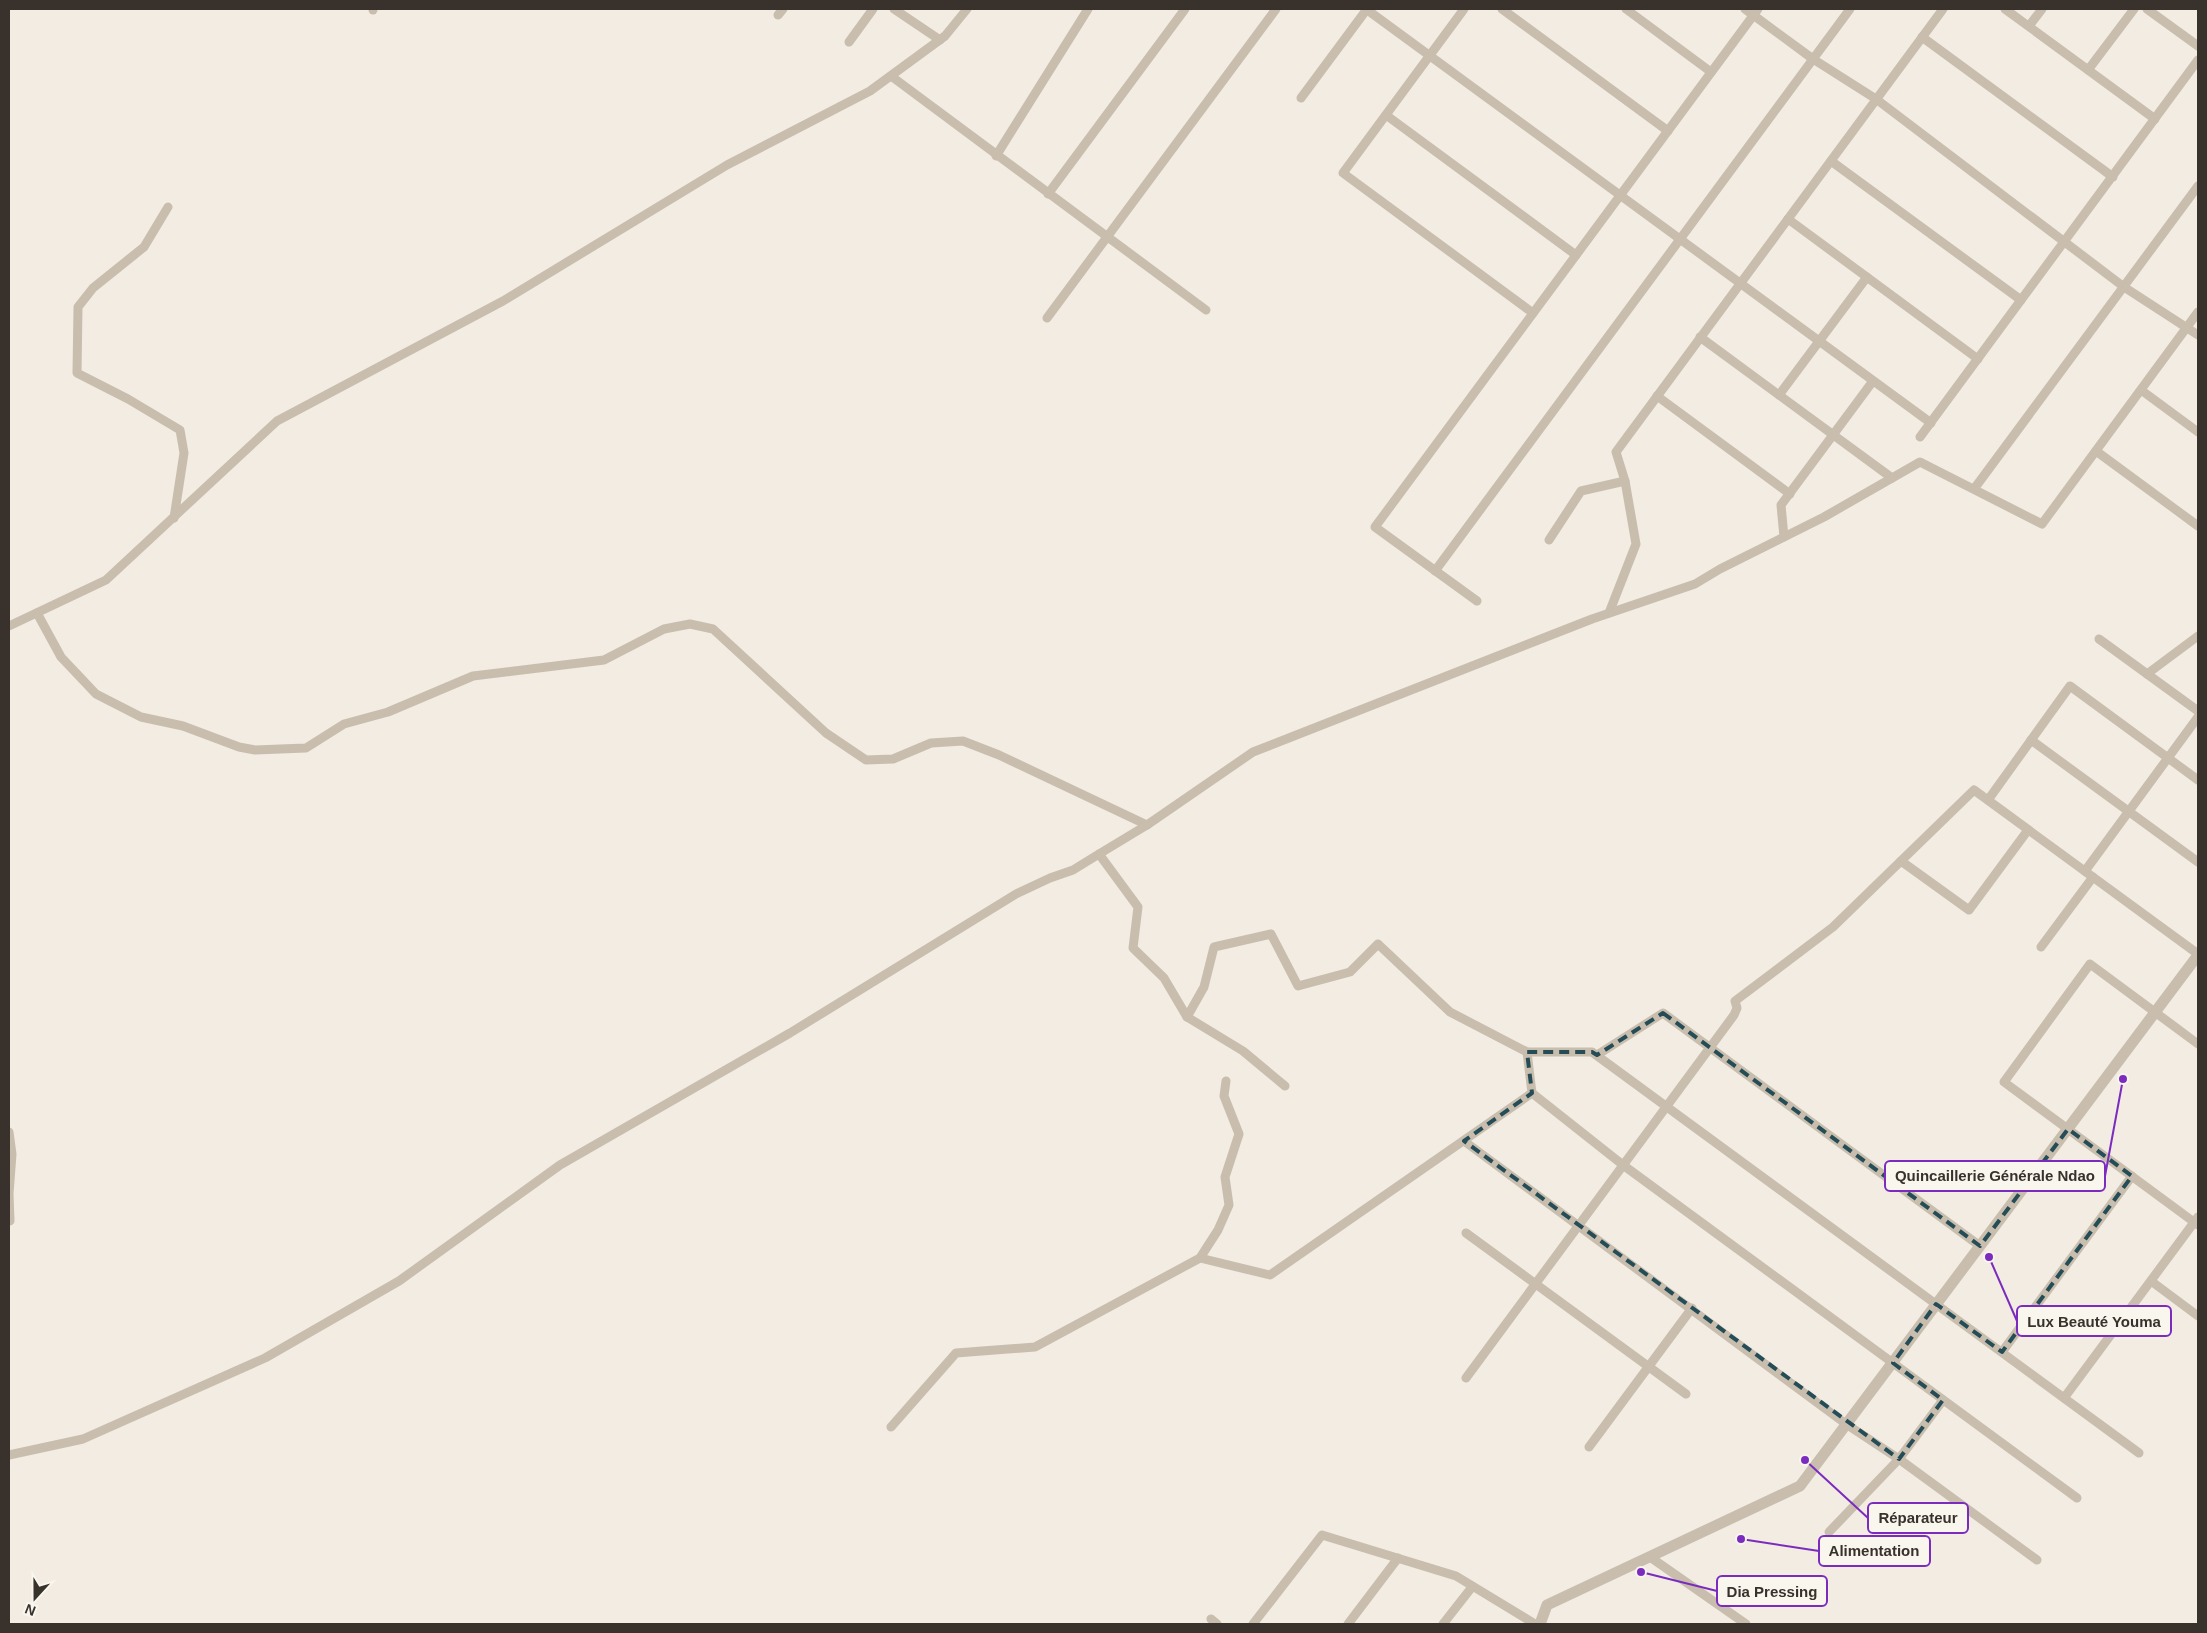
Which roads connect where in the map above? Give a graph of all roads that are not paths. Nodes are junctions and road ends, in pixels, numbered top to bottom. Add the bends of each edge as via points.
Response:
1 (873, 9) edge
2 (894, 9) edge
3 (967, 9) edge
4 (1088, 9) edge
5 (1185, 9) edge
6 (1276, 9) edge
7 (1367, 9) edge
8 (1464, 9) edge
9 (1502, 9) edge
10 (1626, 9) edge
11 (1745, 9) edge
12 (1850, 9) edge
13 (1943, 9) edge
14 (2005, 9) edge
15 (2042, 9) edge
16 (2134, 9) edge
17 (2147, 9) edge
18 (1756, 12) edge
19 (2029, 26) junction
20 (1922, 37) junction
21 (940, 40) junction
22 (849, 42) dead end
23 (2198, 46) edge
24 (1430, 56) junction
25 (1813, 59) junction
26 (2198, 60) edge
27 (2088, 70) junction
28 (1711, 72) junction
29 (891, 76) junction
30 (1301, 98) dead end
31 (1876, 100) junction
32 (1386, 115) junction
33 (2155, 119) junction
34 (1668, 131) junction
35 (996, 156) junction
36 (1831, 161) junction
37 (2112, 176) junction
38 (2198, 186) edge
39 (1048, 194) junction
40 (1620, 195) junction
41 (168, 208) dead end
42 (1788, 219) junction
43 (1107, 237) junction
44 (1680, 239) junction
45 (2064, 242) junction
46 (1576, 255) junction
47 (1867, 277) junction
48 (1740, 283) junction
49 (2124, 286) junction
50 (2021, 300) junction
51 (1206, 310) dead end
52 (2198, 312) edge
53 (1533, 313) junction
54 (1047, 318) dead end
55 (2187, 327) junction
56 (2198, 335) edge
57 (1700, 337) junction
58 (1819, 341) junction
59 (1978, 359) junction
60 (1873, 381) junction
61 (2141, 390) junction
62 (1779, 395) junction
63 (1657, 396) junction
64 (1931, 423) junction
65 (2198, 432) edge
66 (1833, 435) junction
67 (1920, 437) dead end
68 (2096, 451) junction
69 (1892, 478) junction
70 (1625, 482) junction
71 (1974, 489) junction
72 (1790, 494) junction
73 (174, 518) junction
74 (2198, 526) edge
75 (1784, 537) junction
76 (1549, 540) dead end
77 (1435, 570) junction
78 (1477, 601) dead end
79 (37, 613) junction
80 (1610, 613) junction
81 (9, 626) edge
82 (2198, 636) edge
83 (2099, 639) dead end
84 (2147, 674) junction
85 (2198, 711) edge
86 (2198, 717) edge
87 (2031, 740) junction
88 (2168, 758) junction
89 (2198, 780) edge
90 (1988, 800) junction
91 (2129, 811) junction
92 (1147, 825) junction
93 (2028, 830) junction
94 (1099, 854) junction
95 (1901, 861) junction
96 (2198, 862) edge
97 (2085, 871) junction
98 (2093, 877) junction
99 (2041, 947) dead end
100 (2198, 954) edge
101 (2155, 1012) junction
102 (1187, 1017) junction
103 (2198, 1044) edge
104 (1710, 1048) junction
105 (1527, 1052) junction
106 (1597, 1055) junction
107 (1226, 1081) dead end
108 (1285, 1086) dead end
109 (1532, 1093) junction
110 (1666, 1106) junction
111 (2068, 1129) junction
112 (9, 1132) edge
113 (1464, 1141) junction
114 (1623, 1165) junction
115 (2132, 1176) junction
116 (10, 1221) edge
117 (2197, 1221) edge
118 (1579, 1225) junction
119 (1466, 1233) dead end
120 (1980, 1246) junction
121 (1200, 1258) junction
122 (2151, 1281) junction
123 (1535, 1284) junction
124 (1936, 1304) junction
125 (1692, 1308) junction
126 (2198, 1316) edge
127 (2002, 1352) junction
128 (1892, 1363) junction
129 (1649, 1367) junction
130 (1466, 1378) dead end
131 (1686, 1394) dead end
132 (2064, 1398) junction
133 (1943, 1400) junction
134 (1846, 1424) junction
135 (891, 1427) dead end
136 (1590, 1447) dead end
137 (2139, 1453) dead end
138 (9, 1455) edge
139 (1899, 1459) junction
140 (2077, 1498) dead end
141 (1829, 1532) dead end
142 (1650, 1557) junction
143 (1398, 1558) junction
144 (2037, 1560) dead end
145 (1472, 1587) junction
146 (1253, 1624) edge
147 (1348, 1624) edge
148 (1443, 1624) edge
149 (1535, 1624) edge
150 (1540, 1624) edge
151 (1746, 1624) edge

1 - 22 street
2 - 21 street
3 - 21 street
4 - 35 street
5 - 39 street
6 - 43 street
7 - 24 street
7 - 30 street
8 - 24 street
9 - 34 street
10 - 28 street
11 - 18 street
12 - 25 street
13 - 20 street
14 - 19 street
15 - 19 street
16 - 27 street
17 - 23 street
18 - 25 street
18 - 28 street
19 - 27 street
20 - 31 street
20 - 37 street
21 - 29 street
24 - 32 street
24 - 40 street
25 - 31 street
25 - 44 street
26 - 33 street
27 - 33 street
28 - 34 street
29 - 35 street
29 - 73 street via 870,91 727,164 503,302 276,421
31 - 36 street
31 - 45 street
32 - 46 street
32 - 53 street via 1343,173
33 - 37 street
34 - 40 street
35 - 39 street
36 - 42 street
36 - 50 street
37 - 45 street
38 - 49 street
39 - 43 street
40 - 44 street
40 - 46 street
41 - 73 street via 144,247 93,288 78,306 77,373 180,430 184,453
42 - 47 street
42 - 48 street
43 - 51 street
43 - 54 street
44 - 48 street
44 - 77 street
45 - 49 street
45 - 50 street
46 - 53 street
47 - 58 street
47 - 59 street
48 - 57 street
48 - 58 street
49 - 55 street
49 - 71 street
50 - 59 street
52 - 55 street
53 - 77 street via 1375,527
55 - 56 street
55 - 61 street
57 - 62 street
57 - 63 street
58 - 60 street
58 - 62 street
59 - 64 street
60 - 64 street
60 - 66 street
61 - 65 street
61 - 68 street
62 - 66 street
63 - 70 street via 1616,452
63 - 72 street
64 - 67 street
66 - 69 street
66 - 72 street
68 - 71 street via 2042,524
68 - 74 street
69 - 71 street via 1920,462
69 - 75 street
70 - 76 street via 1581,491
70 - 80 street via 1636,544
72 - 75 street via 1781,505
73 - 79 street via 106,580
75 - 80 street via 1695,584
77 - 78 street
79 - 81 street
79 - 92 street via 61,657 96,694 141,717 183,726 255,750 306,748 344,724 388,712 474,676 604,660 664,629 690,624 713,629 826,733 866,760 893,759 931,743 963,741
80 - 92 street via 1253,752
82 - 84 street
83 - 84 street
84 - 85 street
86 - 88 street
87 - 88 street via 2070,686
87 - 90 street
87 - 91 street
88 - 89 street
88 - 91 street
90 - 93 street
90 - 95 street via 1974,790
91 - 96 street
91 - 97 street
92 - 94 street
93 - 95 street via 1969,910
93 - 97 street
94 - 102 street via 1138,907 1133,948 1164,978
94 - 138 street via 1073,870 1016,894 790,1032 560,1165 399,1281 265,1358 83,1439
95 - 104 street via 1833,927 1735,1001 1734,1015
97 - 98 street
98 - 99 street
98 - 100 street
100 - 101 street
101 - 103 street
101 - 111 street
101 - 111 street via 2090,964 2004,1082
102 - 105 street via 1204,987 1214,947 1271,934 1298,986 1350,972 1378,944 1450,1012
102 - 108 street via 1243,1051
104 - 106 street via 1663,1013
104 - 110 street
104 - 120 street
105 - 106 street via 1592,1052
105 - 109 street
106 - 110 street
107 - 121 street via 1224,1096 1239,1134 1225,1177 1229,1205
109 - 113 street
109 - 114 street
110 - 114 street
110 - 124 street
111 - 115 street
111 - 120 street
112 - 116 street via 12,1154
113 - 118 street
113 - 121 street via 1270,1275
114 - 118 street
114 - 128 street
115 - 117 street
115 - 127 street
117 - 122 street
118 - 123 street
118 - 125 street
119 - 123 street
120 - 124 street
121 - 135 street via 1035,1347 956,1353
122 - 126 street
122 - 132 street
123 - 129 street
123 - 130 street
124 - 127 street
124 - 128 street
125 - 129 street
125 - 134 street
127 - 132 street
128 - 133 street
128 - 134 street
129 - 131 street
129 - 136 street
132 - 137 street
133 - 139 street
133 - 140 street
134 - 139 street
134 - 142 street via 1800,1486
139 - 141 street
139 - 144 street
142 - 150 street via 1547,1605
142 - 151 street
143 - 145 street via 1456,1576
143 - 146 street via 1322,1535
143 - 147 street
145 - 148 street
145 - 149 street

